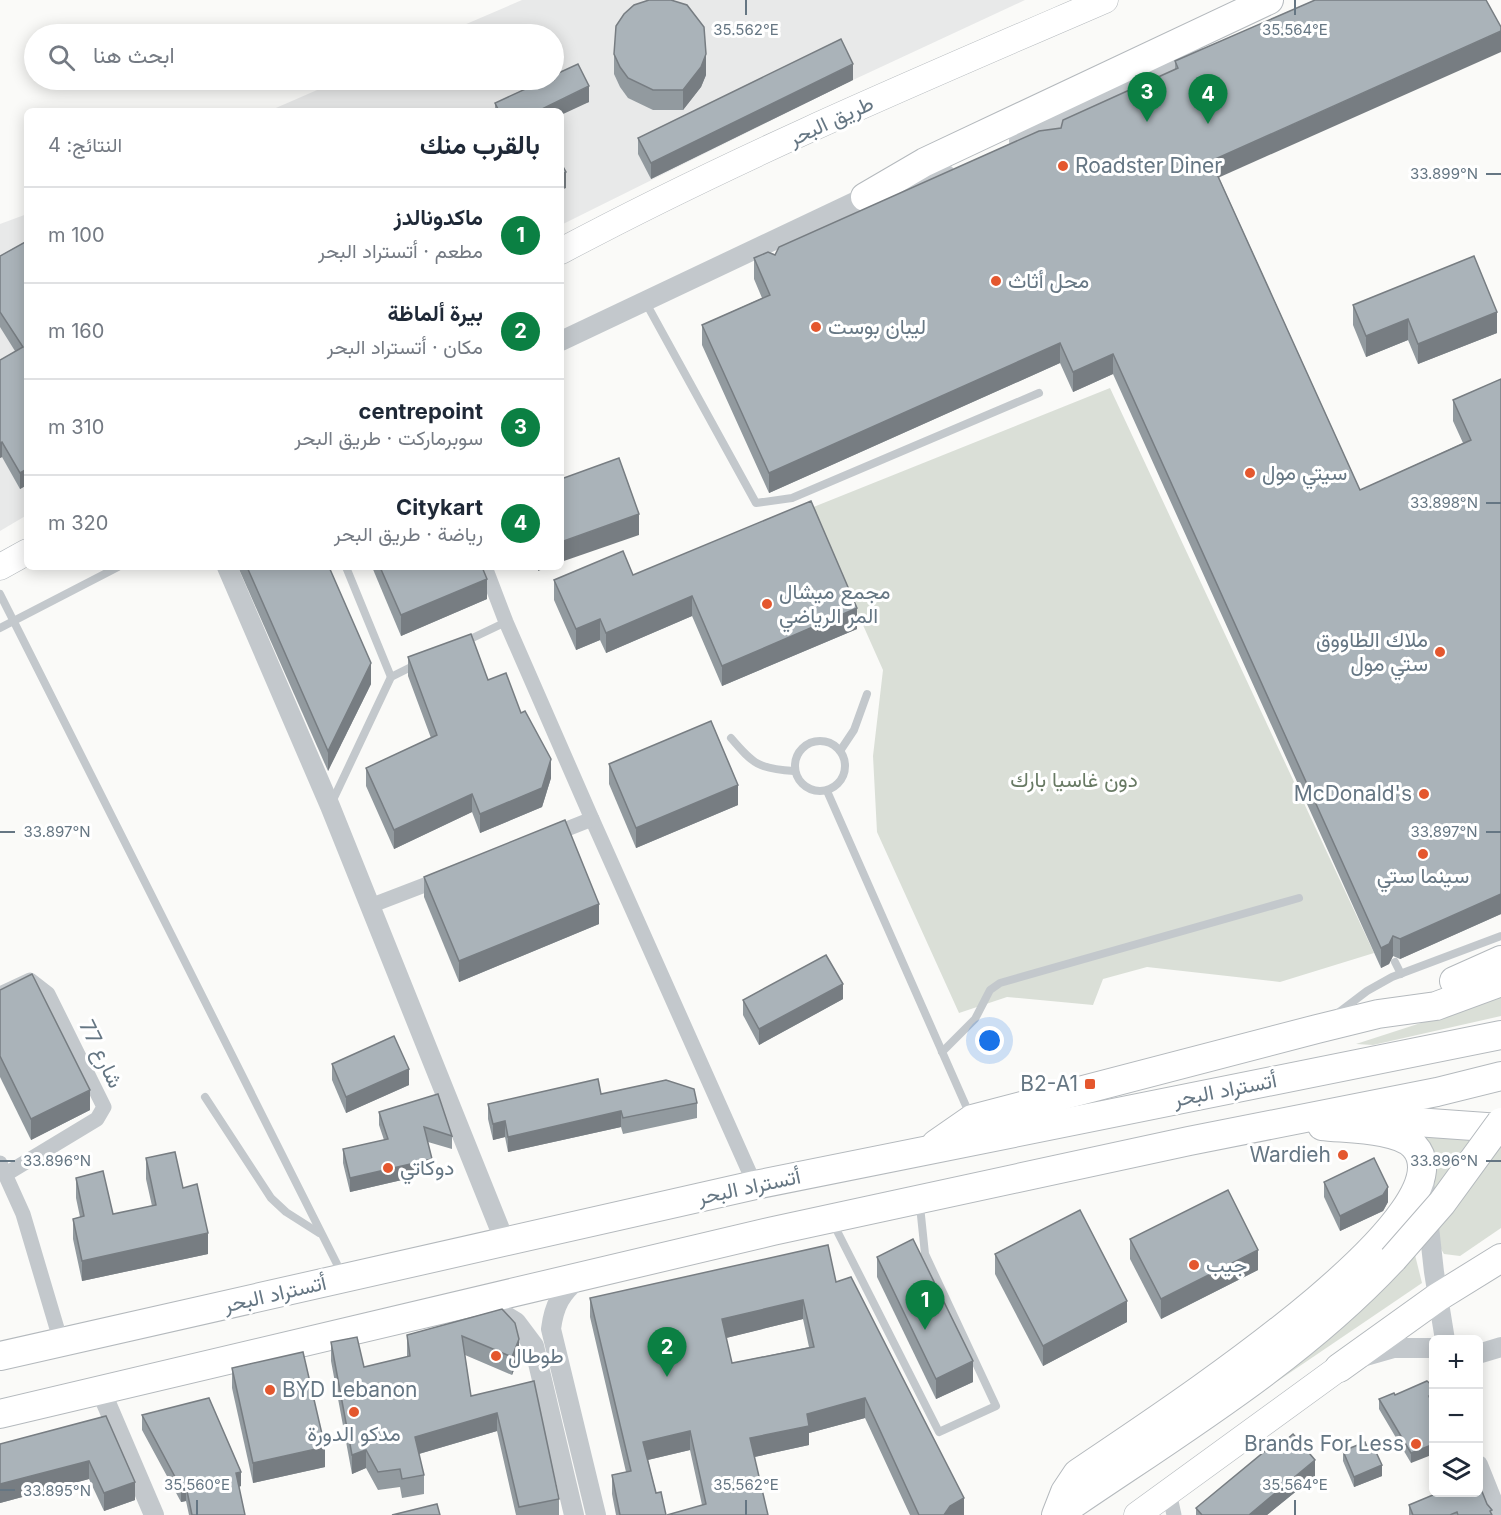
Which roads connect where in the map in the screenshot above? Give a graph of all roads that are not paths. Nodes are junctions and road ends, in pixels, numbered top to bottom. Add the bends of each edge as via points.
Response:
1 (1105, 0) edge
2 (1269, 0) edge
3 (1216, 50) edge
4 (1028, 147) edge
5 (1018, 148) edge
6 (998, 151) edge
7 (968, 164) edge
8 (865, 197) junction
9 (564, 249) edge
10 (645, 301) junction
11 (564, 340) edge
12 (1039, 393) dead end
13 (112, 570) edge
14 (228, 570) edge
15 (347, 570) edge
16 (486, 570) edge
17 (0, 594) edge
18 (14, 621) junction
19 (506, 622) junction
20 (0, 628) edge
21 (454, 647) edge
22 (423, 662) edge
23 (392, 677) junction
24 (867, 694) dead end
25 (731, 738) dead end
26 (840, 751) junction
27 (794, 771) junction
28 (827, 791) junction
29 (330, 806) junction
30 (592, 819) junction
31 (537, 841) edge
32 (459, 871) edge
33 (1299, 898) dead end
34 (370, 906) junction
35 (1501, 936) edge
36 (1501, 960) edge
37 (1395, 962) dead end
38 (1401, 974) junction
39 (1501, 982) edge
40 (0, 994) edge
41 (1378, 1014) junction
42 (1317, 1029) junction
43 (1501, 1035) edge
44 (942, 1052) junction
45 (1501, 1076) edge
46 (205, 1097) dead end
47 (972, 1119) junction
48 (1501, 1122) edge
49 (1322, 1126) junction
50 (1501, 1128) edge
51 (1190, 1141) junction
52 (921, 1153) junction
53 (3, 1169) edge
54 (1423, 1171) junction
55 (755, 1185) junction
56 (919, 1199) junction
57 (831, 1218) junction
58 (321, 1234) junction
59 (505, 1242) junction
60 (1501, 1258) edge
61 (585, 1274) junction
62 (344, 1278) junction
63 (1437, 1298) junction
64 (477, 1300) junction
65 (1444, 1335) edge
66 (61, 1342) junction
67 (1501, 1347) edge
68 (1429, 1348) edge
69 (1483, 1353) edge
70 (0, 1356) edge
71 (1339, 1368) junction
72 (101, 1391) junction
73 (0, 1414) edge
74 (1483, 1476) edge
75 (1171, 1503) edge
76 (154, 1515) edge
77 (574, 1515) edge
78 (596, 1515) edge
79 (1057, 1515) edge
80 (1137, 1515) edge
81 (1498, 1515) edge

1 - 9 highway, طريق البحر via 640,209
2 - 8 highway via 926,162
3 - 6 street
4 - 5 lane
7 - 8 street via 927,182
8 - 10 street via 774,246
10 - 11 street
10 - 12 lane via 756,503 792,498
13 - 18 lane
14 - 29 street
15 - 23 lane
16 - 19 street
17 - 18 lane
18 - 20 lane
18 - 58 lane
19 - 21 lane
19 - 30 street
22 - 23 lane
23 - 29 lane
24 - 26 lane via 854,730
25 - 27 lane via 751,761 769,770
26 - 27 lane via 826,741 810,742 797,753
26 - 28 lane via 845,766 840,781
27 - 28 lane via 803,786
28 - 44 lane
29 - 34 street
30 - 31 street
30 - 55 street
32 - 34 street
33 - 44 lane via 1000,983 990,990 975,1019
34 - 59 street
35 - 38 lane
36 - 41 highway
37 - 38 lane
38 - 42 lane via 1367,991
39 - 41 highway via 1436,1006
40 - 53 street, شارع 77 via 30,980 48,994 104,1107 97,1119
41 - 42 highway
42 - 47 highway
43 - 52 highway, أتستراد البحر
44 - 47 lane
45 - 51 highway, أتستراد البحر
46 - 58 lane via 271,1198
47 - 52 highway
48 - 79 highway, bridge via 1442,1203 1392,1259 1329,1319 1282,1357
49 - 50 highway via 1397,1121
49 - 51 highway
49 - 54 highway via 1406,1138 1419,1152
51 - 56 highway, أتستراد البحر
52 - 55 highway, أتستراد البحر
53 - 66 street via 35,1250
54 - 63 street
54 - 79 highway via 1404,1211 1341,1280 1273,1335 1077,1474
55 - 59 highway, أتستراد البحر
56 - 57 highway, أتستراد البحر
56 - 57 lane via 925,1254 996,1406 939,1432
57 - 61 highway, أتستراد البحر
58 - 62 lane
59 - 62 highway, أتستراد البحر
60 - 63 highway
61 - 64 highway, أتستراد البحر
61 - 78 street via 564,1290 551,1329
62 - 66 highway, أتستراد البحر
63 - 65 street
63 - 71 highway
64 - 72 highway, أتستراد البحر
64 - 77 street via 516,1322 534,1346
66 - 70 highway, أتستراد البحر
67 - 69 street
68 - 71 street via 1383,1350
71 - 75 highway
72 - 73 highway, أتستراد البحر
72 - 76 street
74 - 81 street
75 - 80 highway

